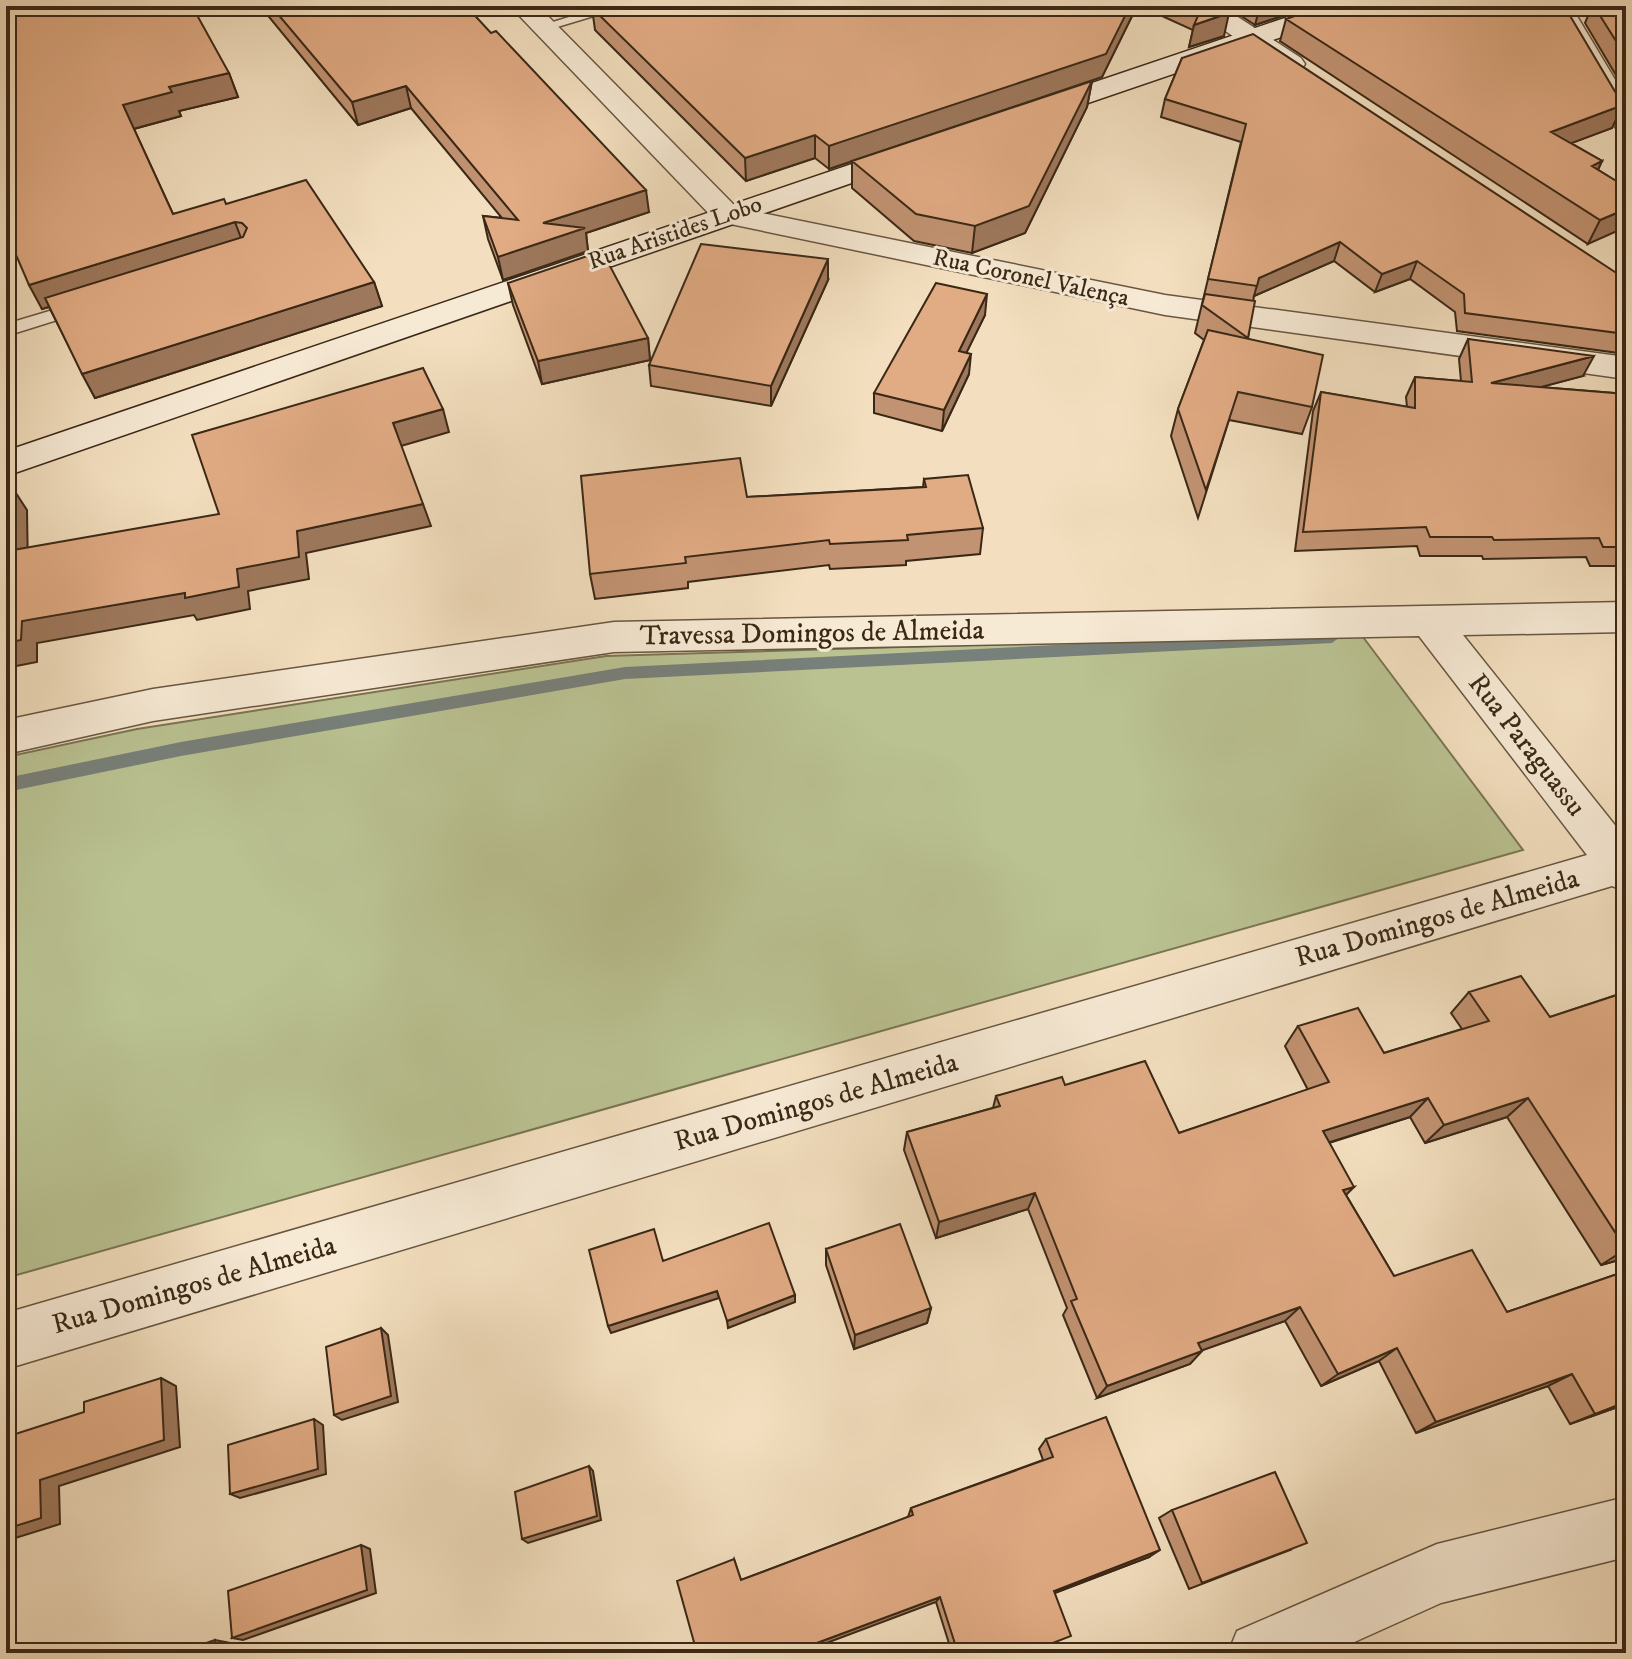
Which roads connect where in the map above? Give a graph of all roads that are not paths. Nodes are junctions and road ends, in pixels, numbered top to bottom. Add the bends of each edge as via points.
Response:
1 (523, 6) edge
2 (620, 6) edge
3 (1203, 6) edge
4 (1346, 6) edge
5 (1558, 6) edge
6 (544, 27) junction
7 (1251, 38) junction
8 (1315, 80) edge
9 (1012, 119) edge
10 (1626, 122) edge
11 (937, 144) edge
12 (727, 215) junction
13 (96, 302) edge
14 (6, 330) edge
15 (1626, 368) edge
16 (8, 459) edge
17 (1626, 617) edge
18 (1428, 619) junction
19 (6, 737) edge
20 (1624, 866) edge
21 (6, 1341) edge
22 (1626, 1527) edge
23 (1259, 1653) edge

1 - 6 street
2 - 6 lane
3 - 7 street
4 - 7 street
5 - 10 street
6 - 12 street
7 - 8 street
7 - 9 street
11 - 12 street, Rua Aristides Lobo
12 - 15 street, Rua Coronel Valença via 1165,305
12 - 16 street, Rua Aristides Lobo
13 - 14 lane
17 - 18 street, Travessa Domingos de Almeida
18 - 19 street, Travessa Domingos de Almeida via 614,637 153,705
18 - 20 street, Rua Paraguassu
20 - 21 street, Rua Domingos de Almeida
22 - 23 street via 1437,1574

